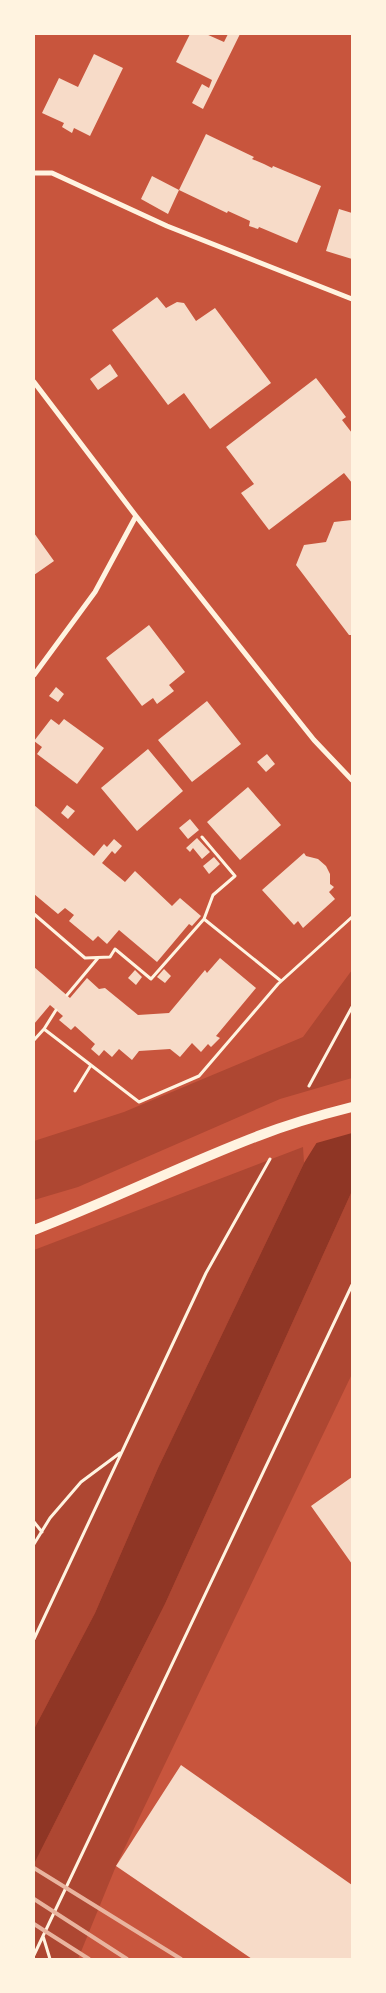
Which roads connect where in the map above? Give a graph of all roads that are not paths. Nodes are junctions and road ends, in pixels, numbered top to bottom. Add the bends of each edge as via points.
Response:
1 (34, 174) edge
2 (352, 299) edge
3 (34, 382) edge
4 (136, 516) junction
5 (34, 676) edge
6 (352, 780) edge
7 (352, 1107) edge
8 (34, 1230) edge

1 - 2 street via 52,173 167,226
3 - 4 street
4 - 5 street via 95,592
4 - 6 street via 309,734
7 - 8 main road via 259,1135 88,1210

